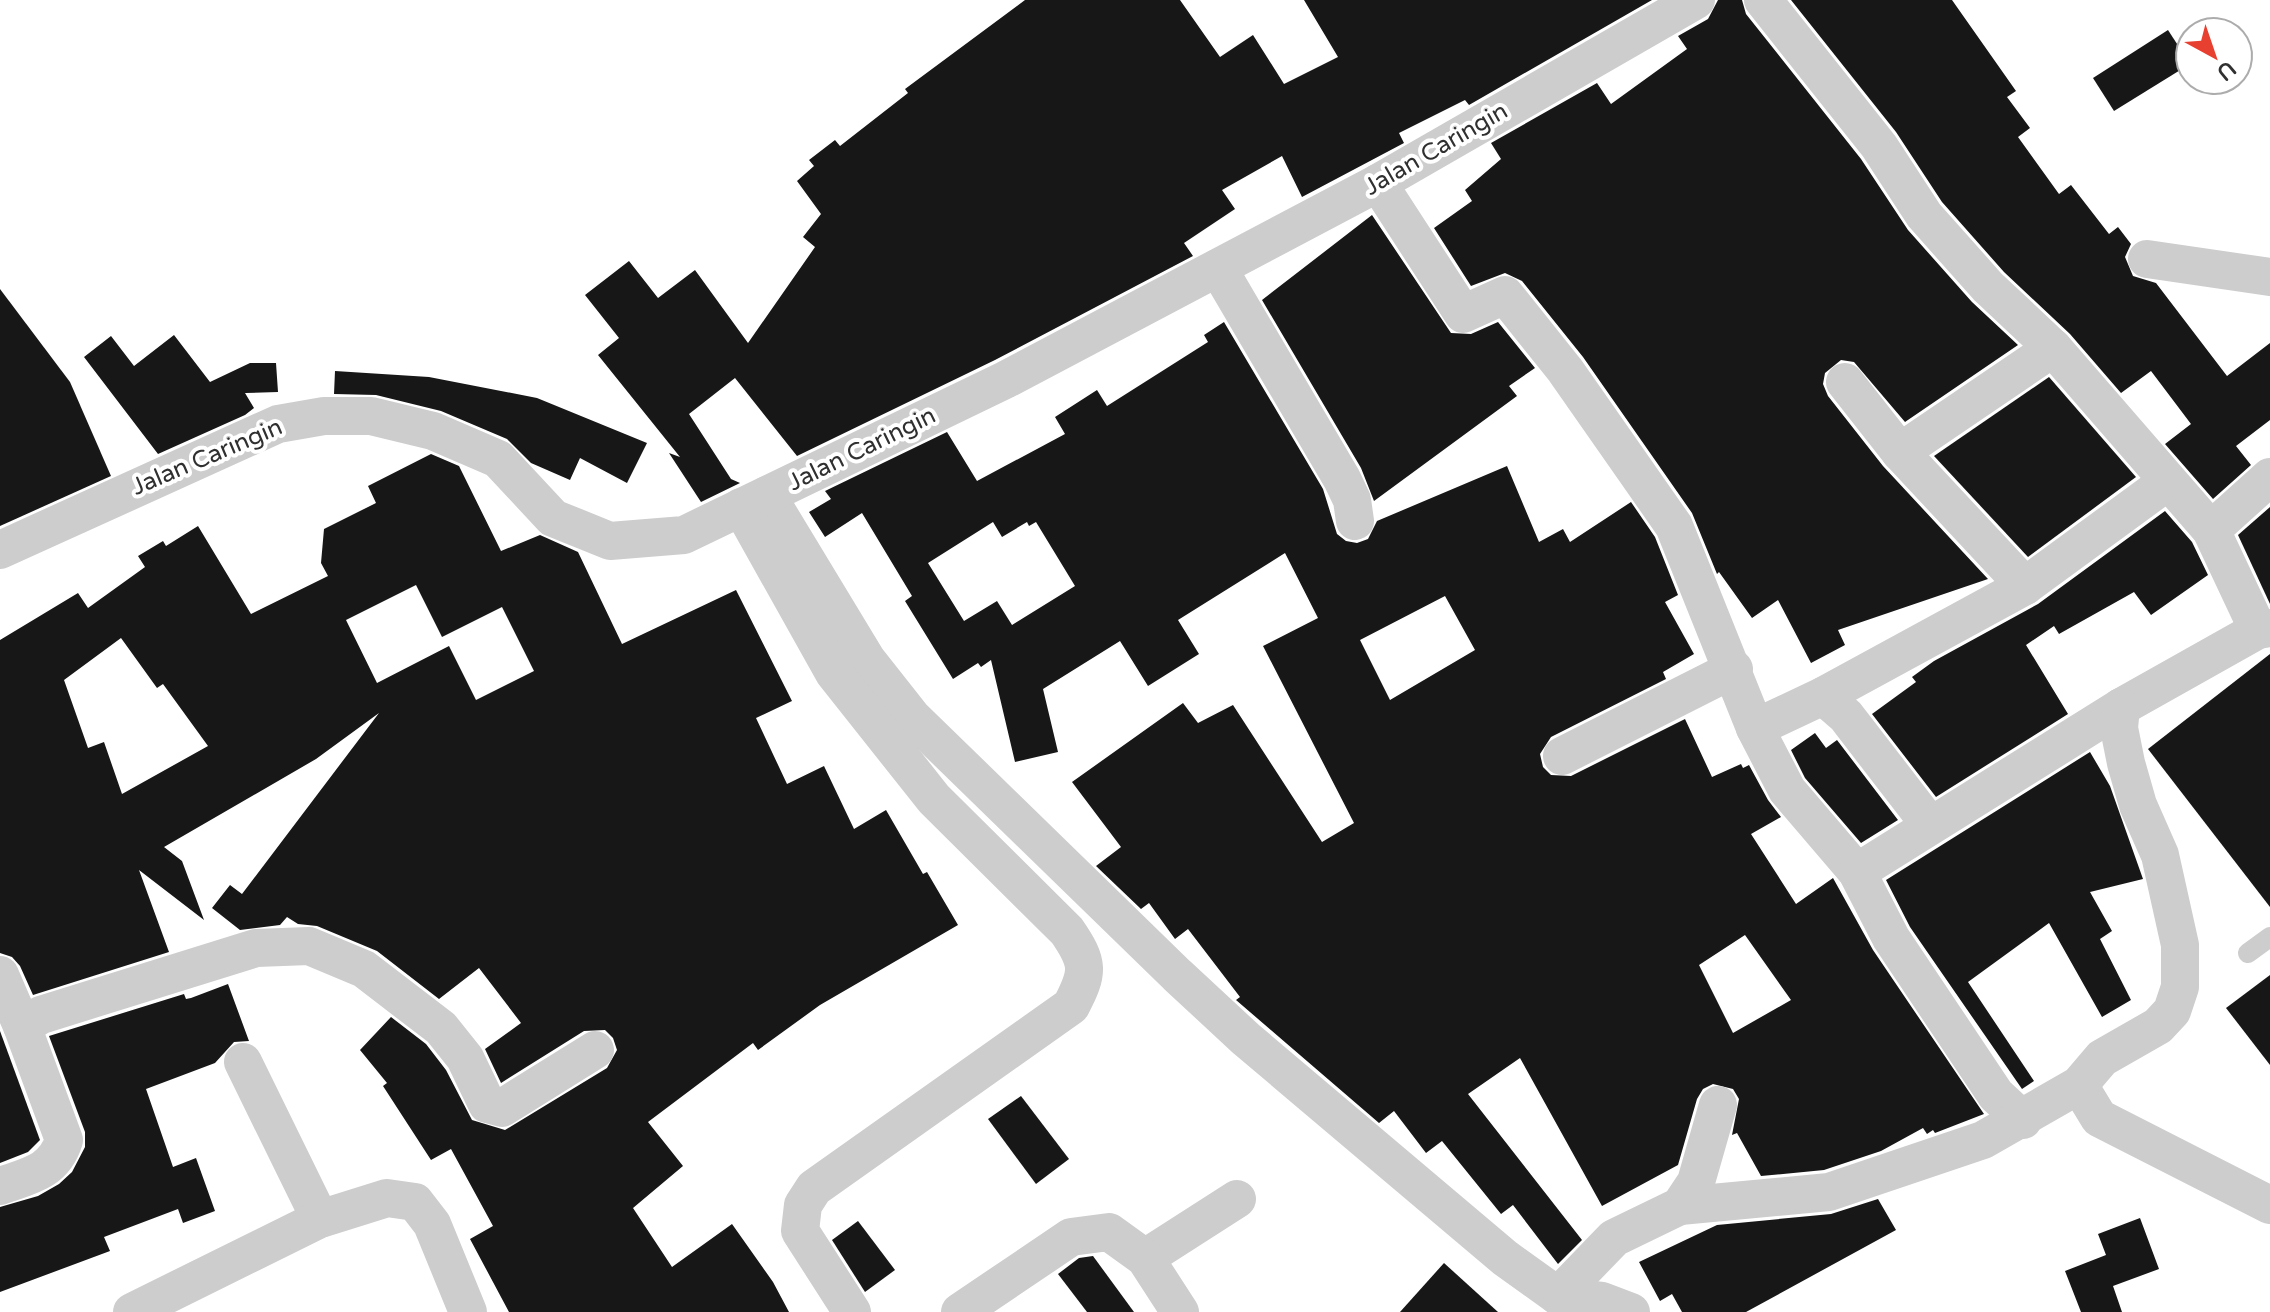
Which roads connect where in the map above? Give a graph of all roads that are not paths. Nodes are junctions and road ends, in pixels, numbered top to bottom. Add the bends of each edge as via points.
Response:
1 (1696, 0) edge
2 (1763, 0) edge
3 (1378, 183) junction
4 (2147, 259) dead end
5 (1218, 268) junction
6 (2270, 277) edge
7 (2053, 348) junction
8 (1845, 382) dead end
9 (1900, 452) junction
10 (2270, 477) edge
11 (2167, 482) junction
12 (754, 501) junction
13 (1355, 521) dead end
14 (2211, 530) junction
15 (0, 550) edge
16 (2025, 586) junction
17 (2264, 629) edge
18 (1734, 669) junction
19 (1823, 696) junction
20 (2121, 707) junction
21 (1755, 728) junction
22 (1562, 756) dead end
23 (1930, 825) junction
24 (1857, 872) junction
25 (1101, 901) junction
26 (1067, 931) junction
27 (2270, 937) edge
28 (2248, 953) dead end
29 (0, 975) edge
30 (22, 1026) junction
31 (595, 1050) dead end
32 (243, 1062) dead end
33 (2079, 1085) junction
34 (1718, 1105) dead end
35 (2023, 1120) junction
36 (0, 1186) edge
37 (1237, 1199) dead end
38 (2270, 1205) edge
39 (1680, 1206) junction
40 (320, 1219) junction
41 (1145, 1258) junction
42 (1558, 1296) junction
43 (132, 1312) edge
44 (468, 1312) edge
45 (852, 1312) edge
46 (960, 1312) edge
47 (1180, 1312) edge
48 (1631, 1312) edge

1 - 3 street, Jalan Caringin
2 - 7 street via 1879,146 1924,215 1988,287
3 - 5 street, Jalan Caringin
3 - 18 street via 1463,314 1505,295 1565,370 1674,526
4 - 6 street
5 - 12 street, Jalan Caringin via 1005,380
5 - 13 street via 1342,479
7 - 9 street
7 - 11 street
8 - 9 street
9 - 16 street
10 - 14 street
11 - 14 street
11 - 16 street
12 - 15 street, Jalan Caringin via 684,535 610,541 553,518 498,459 433,431 371,416 324,416 278,424
12 - 25 street via 912,717
12 - 26 street via 834,673 934,799
14 - 17 street
16 - 19 street
17 - 20 street
18 - 21 street
18 - 22 street
19 - 21 street
19 - 23 street via 1846,716
20 - 23 street
20 - 33 street via 2126,763 2160,855 2180,945 2180,987 2172,1011 2158,1026 2102,1058
21 - 24 street via 1787,790
23 - 24 street
24 - 35 street via 1891,938 1996,1095
25 - 26 street
25 - 42 street via 1246,1039 1505,1258
26 - 45 street via 1082,953 1086,978 1071,1006 814,1188 803,1205 800,1231
27 - 28 lane
29 - 30 street
30 - 31 street via 41,1015 256,948 309,946 364,969 441,1028 465,1058 487,1104 502,1108
30 - 36 street via 64,1140 58,1158
32 - 40 street
33 - 35 street
33 - 38 street via 2099,1118
34 - 39 street via 1696,1182
35 - 39 street via 1941,1156 1829,1192
37 - 41 street
39 - 42 street via 1614,1238
40 - 43 street
40 - 44 street via 387,1198 415,1202 432,1224
41 - 46 street via 1109,1232 1071,1237
41 - 47 street
42 - 48 street via 1602,1301

